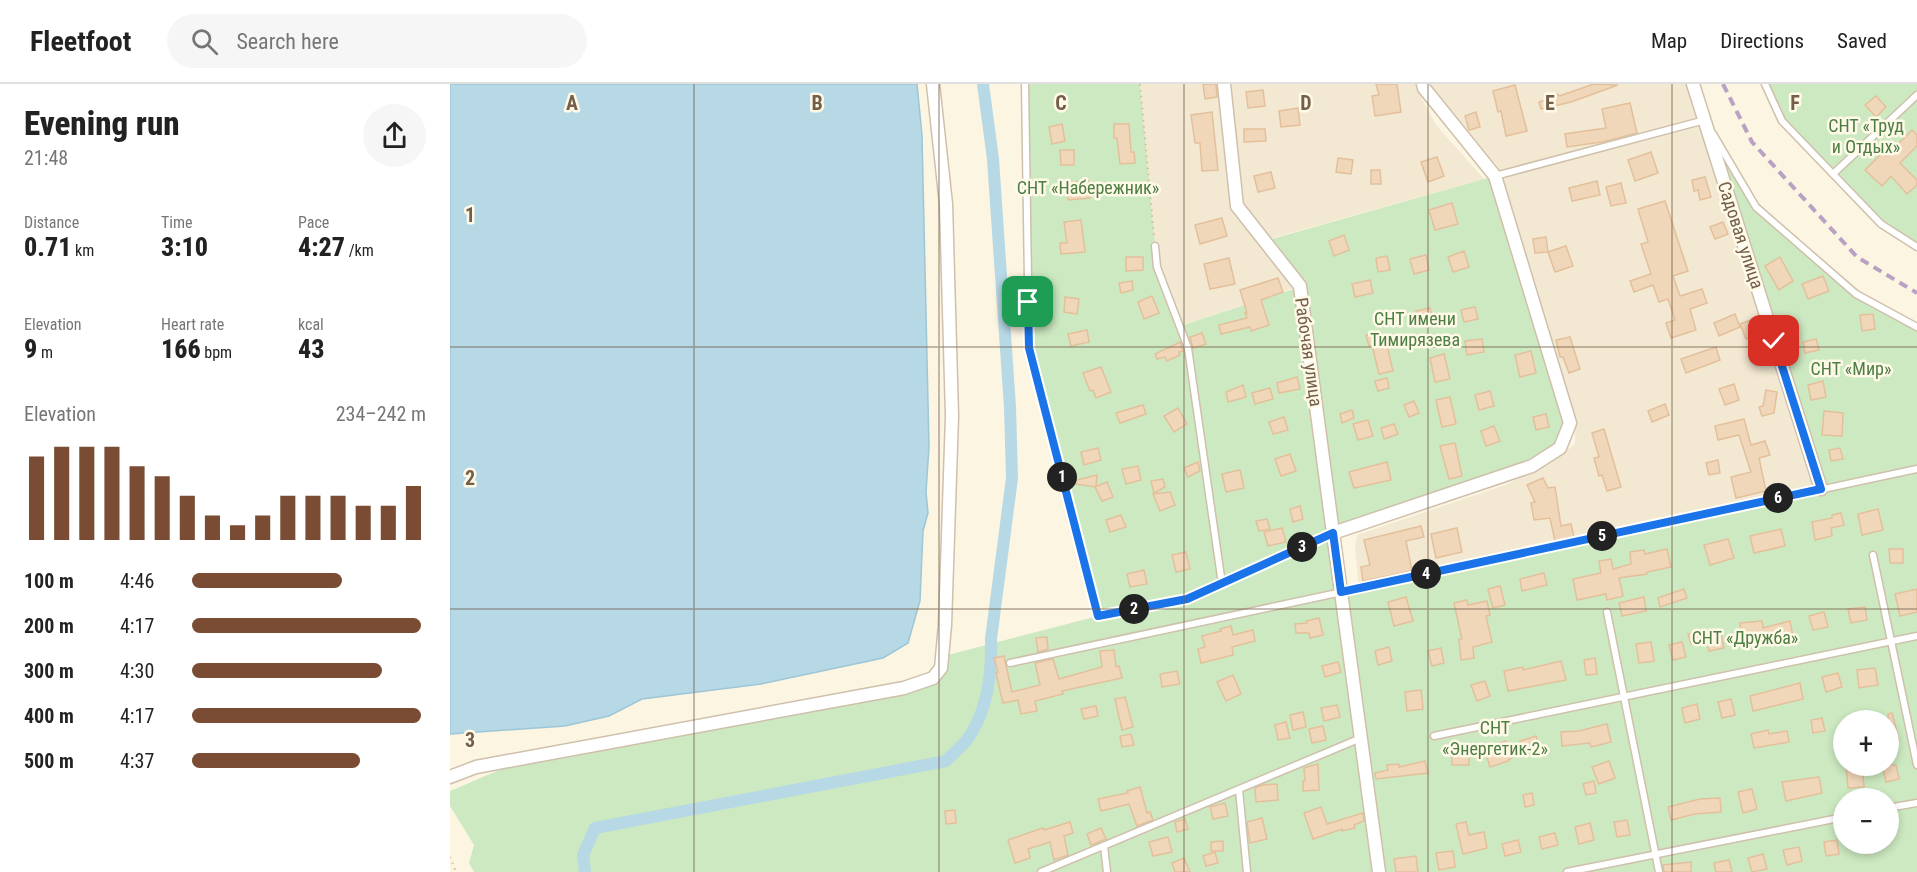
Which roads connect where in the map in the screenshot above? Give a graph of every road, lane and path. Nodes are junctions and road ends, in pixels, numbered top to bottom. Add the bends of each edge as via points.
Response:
1 (933, 84) edge
2 (1025, 84) edge
3 (1140, 84) edge
4 (1224, 84) edge
5 (1423, 84) edge
6 (1693, 84) edge
7 (1765, 84) edge
8 (1917, 95) edge
9 (1704, 119) junction
10 (1833, 174) junction
11 (1495, 176) junction
12 (1155, 246) joint
13 (1917, 247) edge
14 (1917, 327) edge
15 (1917, 469) edge
16 (1821, 489) junction
17 (1333, 533) junction
18 (1873, 555) dead end
19 (1222, 584) junction
20 (1341, 592) junction
21 (1607, 612) dead end
22 (1917, 636) edge
23 (1891, 642) junction
24 (1010, 663) dead end
25 (1624, 697) junction
26 (1434, 736) dead end
27 (1360, 738) junction
28 (1917, 765) edge
29 (450, 777) edge
30 (1239, 790) junction
31 (1917, 803) edge
32 (1899, 806) edge
33 (1833, 819) edge
34 (1104, 846) junction
35 (1656, 855) junction
36 (450, 857) edge
37 (456, 872) edge
38 (1041, 872) edge
39 (1107, 872) edge
40 (1247, 872) edge
41 (1378, 872) edge
42 (1567, 872) edge
43 (1659, 872) edge

1 - 29 street via 946,204 952,416 941,668 933,678 904,688 476,767
2 - 19 lane via 1029,348 1098,616 1187,599
3 - 12 path
4 - 17 street, Рабочая улица via 1237,206 1300,286
5 - 11 street
6 - 9 street, Садовая улица
7 - 10 lane via 1782,121
8 - 10 lane
9 - 11 lane
9 - 14 lane via 1756,207 1856,294
9 - 16 street, Садовая улица
10 - 13 lane via 1881,224
11 - 17 street via 1569,423 1560,447 1532,466
12 - 19 lane via 1157,267 1188,348
15 - 16 lane
16 - 20 lane
17 - 19 lane
17 - 20 street, Рабочая улица
18 - 23 lane
20 - 24 lane
20 - 27 street, Рабочая улица
21 - 25 lane
22 - 23 lane
23 - 25 lane
23 - 28 lane
25 - 26 lane
25 - 35 lane
27 - 30 lane
27 - 41 street, Рабочая улица
30 - 34 lane
30 - 40 lane
31 - 32 lane
33 - 35 lane
34 - 38 lane
34 - 39 lane
35 - 42 lane
35 - 43 lane
36 - 37 path

